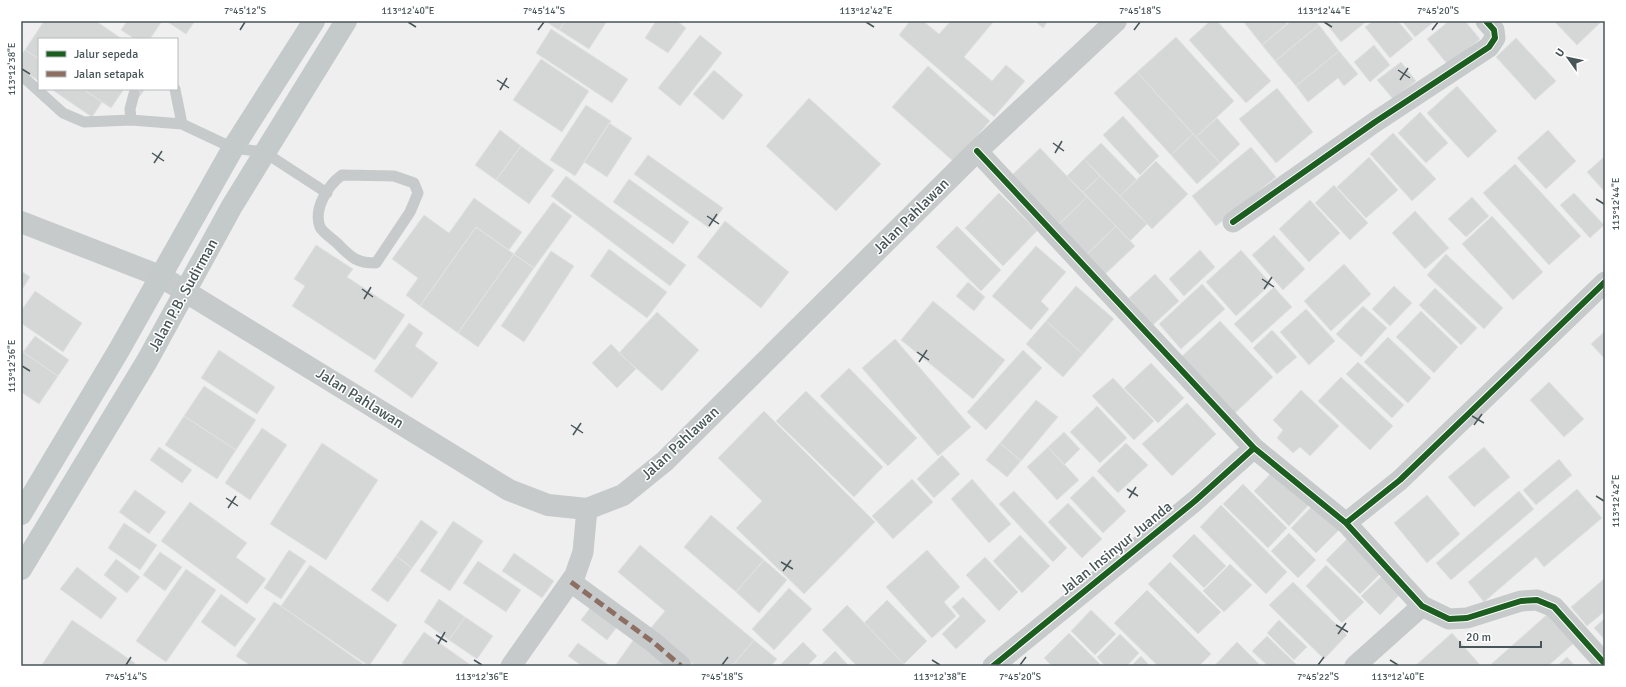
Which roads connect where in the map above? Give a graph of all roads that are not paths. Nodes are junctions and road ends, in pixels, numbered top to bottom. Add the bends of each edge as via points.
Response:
1 (314, 21) edge
2 (346, 21) edge
3 (1116, 21) edge
4 (1486, 21) edge
5 (21, 76) edge
6 (175, 90) edge
7 (134, 94) dead end
8 (130, 120) junction
9 (182, 124) junction
10 (233, 148) junction
11 (977, 151) junction
12 (264, 152) junction
13 (327, 193) junction
14 (21, 222) edge
15 (1233, 222) dead end
16 (160, 276) junction
17 (1605, 282) edge
18 (185, 291) junction
19 (1254, 448) junction
20 (587, 509) junction
21 (21, 514) edge
22 (1346, 522) junction
23 (21, 569) edge
24 (573, 578) junction
25 (1422, 606) junction
26 (1605, 664) edge
27 (511, 666) edge
28 (681, 666) edge
29 (993, 666) edge
30 (1355, 666) edge

1 - 10 main road, Jalan P.B. Sudirman
2 - 12 main road, Jalan P.B. Sudirman
3 - 11 main road, Jalan Pahlawan
4 - 15 street via 1494,30 1495,38 1489,47 1374,122
5 - 8 lane via 63,113 84,122
6 - 9 lane
7 - 8 lane
8 - 9 lane
9 - 10 lane
10 - 12 lane
10 - 16 main road, Jalan P.B. Sudirman
11 - 19 street
11 - 20 main road, Jalan Pahlawan via 665,461 623,495
12 - 13 lane
12 - 18 main road, Jalan P.B. Sudirman
13 - 13 lane via 334,180 342,175 394,176 414,184 418,193 410,212 376,263 354,259 321,228 318,215
14 - 16 main road, Jalan Pahlawan
16 - 18 main road, Jalan Pahlawan
16 - 21 main road, Jalan P.B. Sudirman
17 - 22 street via 1400,480
18 - 20 main road, Jalan Pahlawan via 509,490 548,506
18 - 23 main road, Jalan P.B. Sudirman via 147,361
19 - 22 street
19 - 29 street, Jalan Insinyur Juanda via 1195,501
20 - 24 street via 583,552
22 - 25 street
24 - 27 street
24 - 28 street
25 - 26 street via 1449,619 1467,618 1521,601 1537,600 1554,607
25 - 30 street

